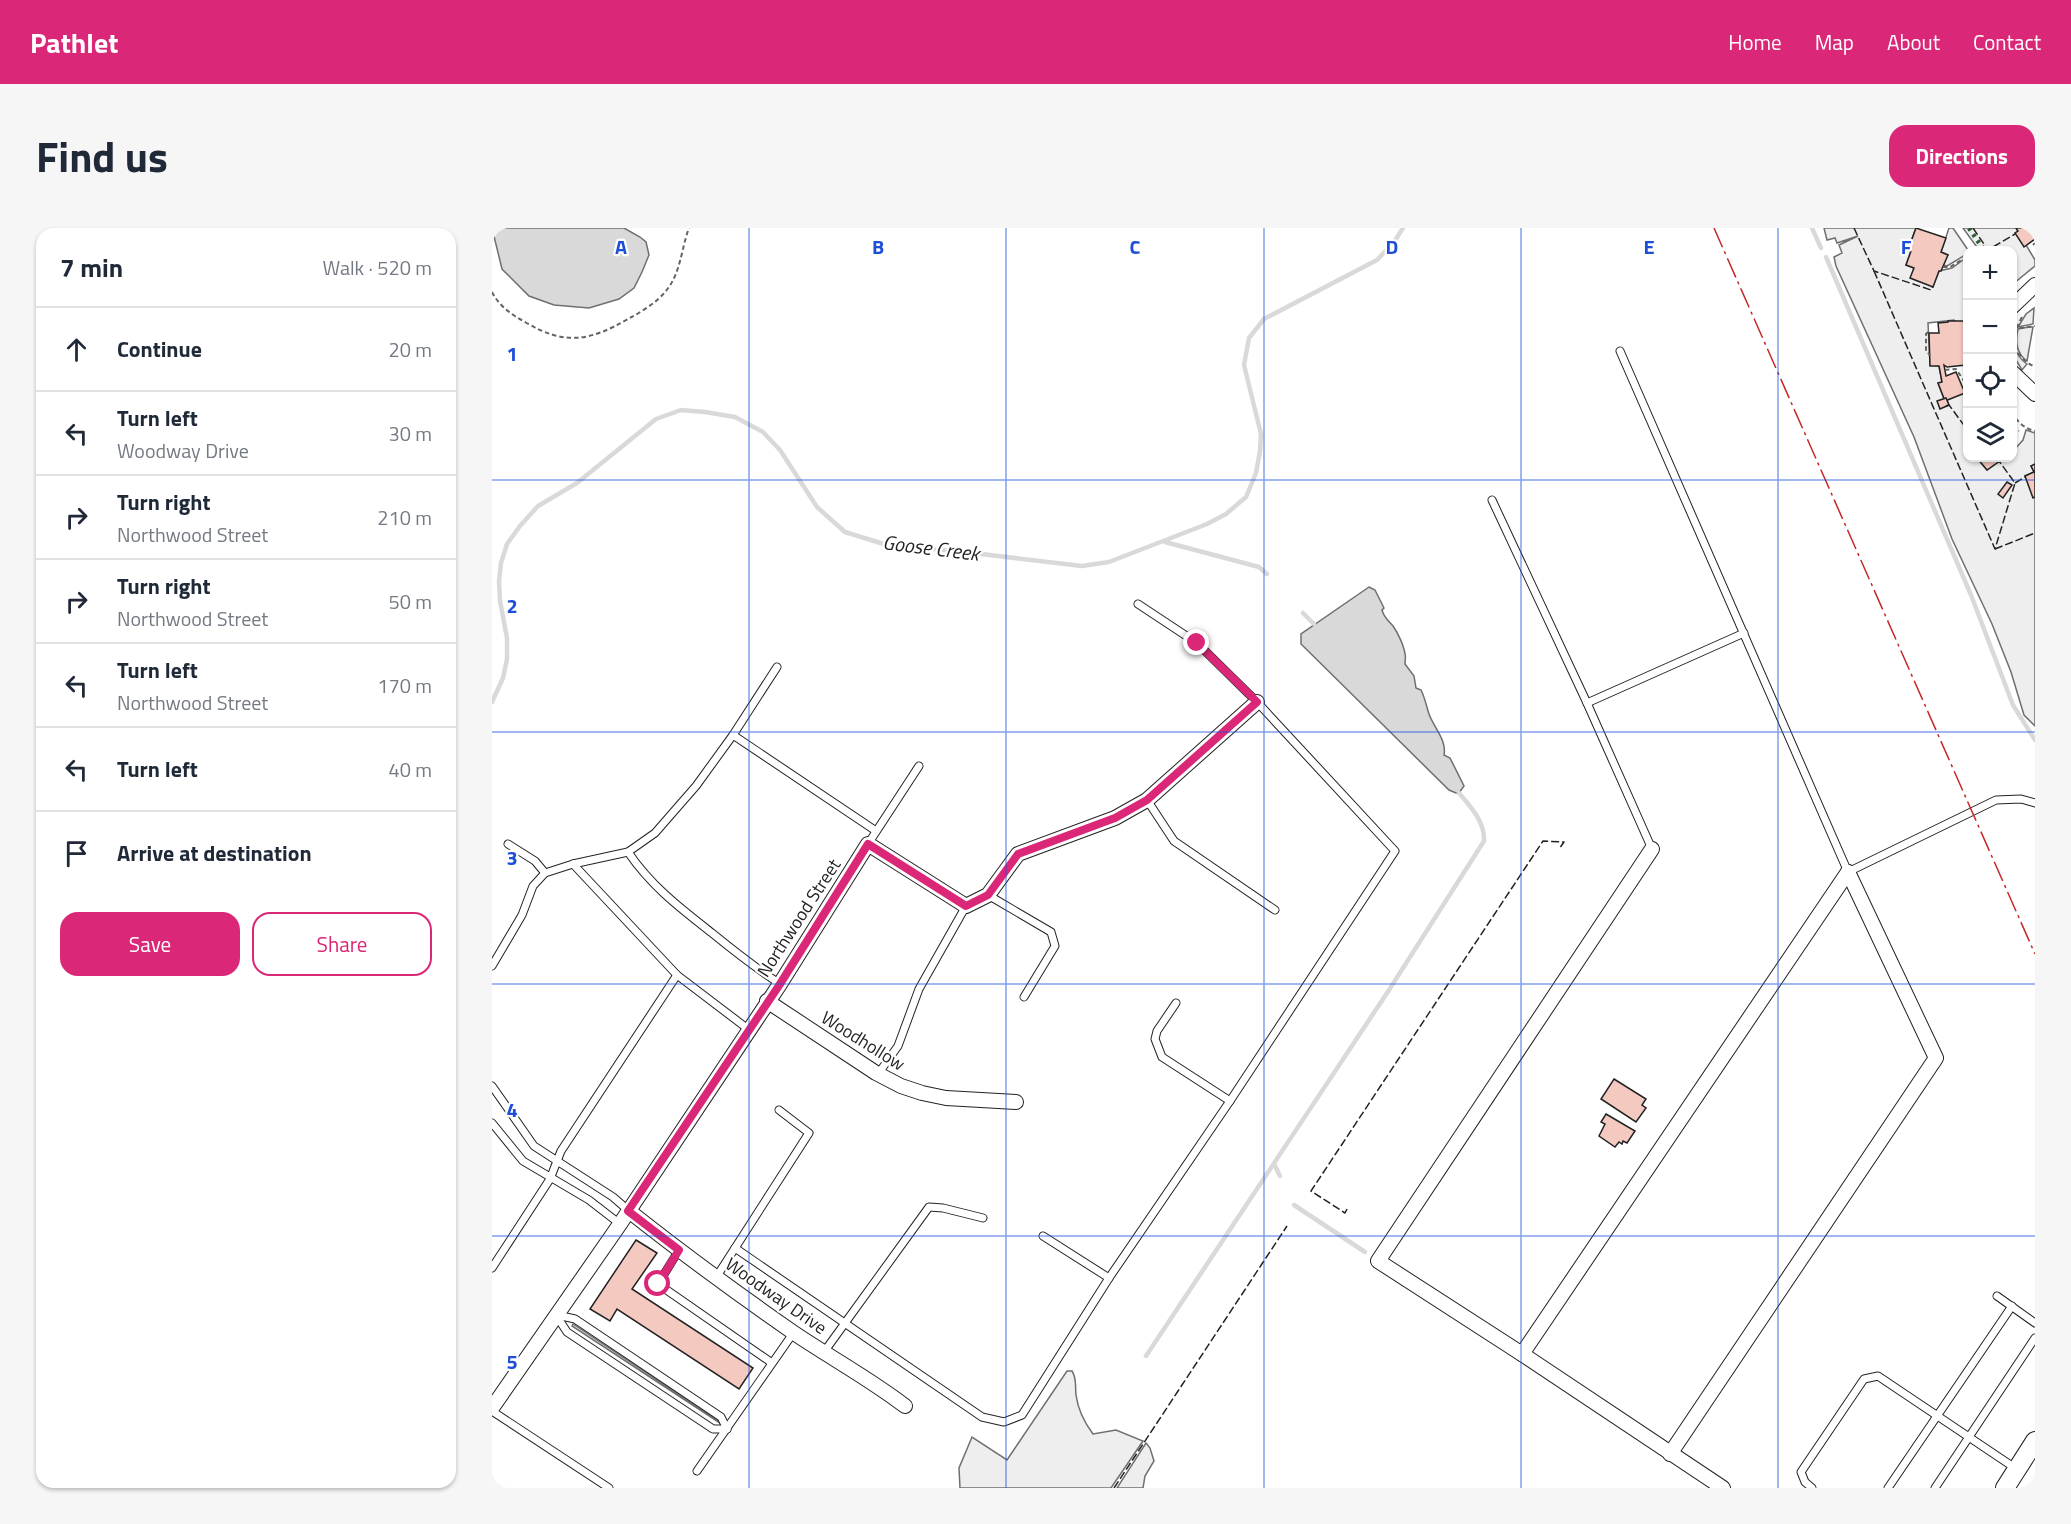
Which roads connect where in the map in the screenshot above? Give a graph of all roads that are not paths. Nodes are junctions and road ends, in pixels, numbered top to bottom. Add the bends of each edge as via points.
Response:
1 (2035, 285) edge
2 (2019, 310) edge
3 (1620, 351) dead end
4 (2017, 376) edge
5 (2035, 394) edge
6 (1492, 500) dead end
7 (1138, 604) dead end
8 (1744, 633) junction
9 (777, 668) dead end
10 (1257, 702) junction
11 (1587, 704) junction
12 (733, 735) junction
13 (919, 766) dead end
14 (1147, 800) junction
15 (2035, 803) edge
16 (876, 831) junction
17 (508, 844) dead end
18 (868, 844) junction
19 (1652, 849) joint
20 (628, 852) junction
21 (573, 864) junction
22 (1848, 872) junction
23 (545, 873) junction
24 (988, 895) junction
25 (966, 906) junction
26 (1275, 910) dead end
27 (492, 966) edge
28 (677, 975) junction
29 (780, 984) junction
30 (1024, 997) dead end
31 (767, 1001) junction
32 (1176, 1003) dead end
33 (748, 1029) junction
34 (878, 1074) junction
35 (492, 1086) edge
36 (1230, 1101) junction
37 (1016, 1102) dead end
38 (778, 1110) dead end
39 (492, 1123) edge
40 (558, 1162) junction
41 (550, 1179) junction
42 (628, 1211) junction
43 (983, 1218) dead end
44 (620, 1224) junction
45 (1043, 1236) dead end
46 (735, 1248) junction
47 (679, 1250) junction
48 (492, 1268) edge
49 (717, 1276) junction
50 (1109, 1278) junction
51 (1997, 1296) dead end
52 (2012, 1306) junction
53 (556, 1315) junction
54 (844, 1323) junction
55 (2035, 1323) edge
56 (794, 1332) junction
57 (2035, 1338) edge
58 (824, 1352) junction
59 (1522, 1354) junction
60 (772, 1363) junction
61 (905, 1406) dead end
62 (492, 1410) edge
63 (1937, 1415) junction
64 (727, 1429) junction
65 (1969, 1437) junction
66 (2035, 1441) edge
67 (1670, 1454) junction
68 (697, 1471) dead end
69 (2011, 1481) edge
70 (609, 1488) edge
71 (1723, 1488) edge
72 (1812, 1488) edge
73 (1888, 1488) edge
74 (1935, 1488) edge

1 - 2 street
3 - 8 lane
4 - 5 street
6 - 11 lane
7 - 10 lane via 1197,643
8 - 11 lane
8 - 22 lane
9 - 12 lane
10 - 14 street
10 - 36 lane via 1395,851
11 - 19 lane
12 - 16 lane
12 - 20 lane via 655,833
13 - 16 lane
14 - 24 street via 1115,818 1018,854
14 - 26 lane via 1174,841
15 - 22 lane via 1996,800
16 - 18 lane
17 - 23 lane via 535,861
18 - 25 street
18 - 29 street, Northwood Street
19 - 59 street via 1378,1261
20 - 21 lane
20 - 29 lane via 643,874 677,905
21 - 23 lane
21 - 28 lane
22 - 59 street
22 - 67 street via 1936,1058
23 - 27 lane via 533,886 522,915
24 - 25 street
24 - 30 lane via 1051,932 1055,946
25 - 34 lane via 919,989 898,1046
28 - 33 lane
28 - 40 lane via 561,1151
29 - 31 street, Northwood Street
31 - 33 street, Northwood Street
31 - 34 street, Woodhollow
32 - 36 lane via 1157,1031 1155,1040 1162,1058
33 - 42 street, Northwood Street
34 - 37 street, Woodhollow via 902,1086 946,1098
35 - 40 lane via 534,1146
36 - 50 lane
38 - 46 lane via 809,1133
39 - 41 lane via 523,1161
40 - 41 lane
40 - 42 lane
41 - 44 lane via 589,1200
41 - 48 lane
42 - 44 street, Northwood Street
42 - 47 street, Woodway Drive
43 - 54 lane via 929,1207
44 - 53 street, Northwood Street
45 - 50 lane
46 - 49 lane
46 - 54 lane
47 - 49 street, Woodway Drive
47 - 60 lane via 658,1284
49 - 56 street, Woodway Drive
50 - 54 lane via 1022,1415 1004,1422 982,1418
51 - 52 lane
52 - 55 lane
52 - 63 lane
53 - 62 street, Northwood Street
53 - 64 lane via 576,1319 721,1417
53 - 64 lane via 567,1332 713,1429
54 - 58 lane
56 - 58 street, Woodway Drive
56 - 60 lane
57 - 65 lane
58 - 61 street, Woodway Drive
59 - 67 street
60 - 64 lane
62 - 70 lane
63 - 65 lane
63 - 72 lane via 1878,1376 1864,1378 1801,1472
63 - 73 lane
64 - 68 lane
65 - 69 lane
65 - 74 lane
66 - 69 main road
67 - 71 street

